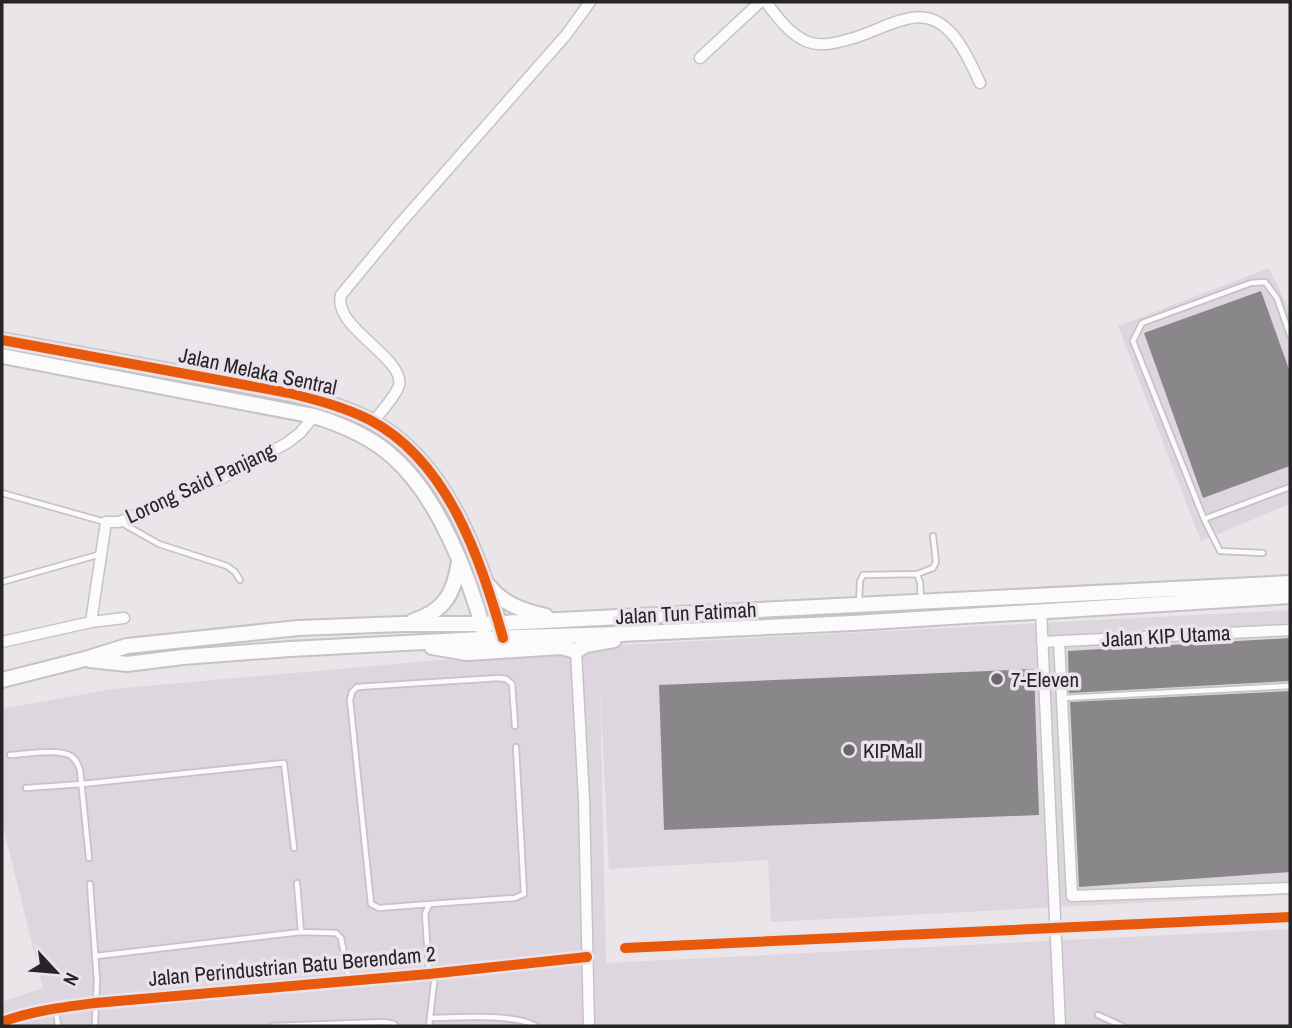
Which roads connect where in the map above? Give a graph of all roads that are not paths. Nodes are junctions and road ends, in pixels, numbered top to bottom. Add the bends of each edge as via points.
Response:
1 (590, 2) edge
2 (763, 2) edge
3 (699, 58) dead end
4 (980, 83) dead end
5 (1290, 335) edge
6 (2, 340) edge
7 (2, 356) edge
8 (314, 416) junction
9 (373, 422) junction
10 (1290, 487) edge
11 (2, 493) edge
12 (1204, 519) junction
13 (106, 522) junction
14 (119, 522) junction
15 (933, 536) dead end
16 (1264, 553) dead end
17 (101, 554) junction
18 (459, 559) junction
19 (917, 574) junction
20 (240, 580) dead end
21 (484, 581) junction
22 (2, 582) edge
23 (1290, 583) edge
24 (1290, 596) edge
25 (921, 601) junction
26 (858, 606) junction
27 (1041, 611) junction
28 (124, 618) dead end
29 (568, 619) junction
30 (91, 622) junction
31 (499, 623) junction
32 (401, 624) junction
33 (481, 624) junction
34 (1290, 630) edge
35 (621, 634) junction
36 (503, 638) junction
37 (485, 639) junction
38 (1059, 641) junction
39 (2, 642) edge
40 (1042, 642) junction
41 (421, 643) junction
42 (576, 651) junction
43 (85, 659) junction
44 (2, 680) edge
45 (1290, 686) edge
46 (1062, 698) junction
47 (515, 726) dead end
48 (516, 747) dead end
49 (10, 755) dead end
50 (82, 784) junction
51 (26, 788) dead end
52 (295, 848) dead end
53 (89, 858) dead end
54 (297, 883) dead end
55 (90, 884) dead end
56 (1290, 888) edge
57 (430, 904) junction
58 (1290, 917) edge
59 (1055, 928) junction
60 (301, 932) junction
61 (625, 948) dead end
62 (96, 956) junction
63 (587, 957) junction
64 (432, 974) junction
65 (349, 981) junction
66 (95, 1003) junction
67 (56, 1009) junction
68 (1098, 1016) dead end
69 (430, 1018) junction
70 (2, 1022) edge
71 (58, 1026) edge
72 (96, 1026) edge
73 (272, 1026) edge
74 (396, 1026) edge
75 (429, 1026) edge
76 (536, 1026) edge
77 (589, 1026) edge
78 (1060, 1026) edge
79 (1122, 1026) edge

1 - 9 street via 341,295 341,312 398,375 399,385
2 - 3 street
2 - 4 street via 791,31 821,45 864,36 912,18 929,19 956,38
5 - 12 lane via 1277,298 1265,282 1142,323 1136,331 1133,341
6 - 9 main road, Jalan Melaka Sentral via 289,393
7 - 8 main road, Jalan Melaka Sentral
8 - 14 street, Lorong Said Panjang via 287,443 222,478
8 - 18 main road, Jalan Melaka Sentral via 371,440 393,456 428,499
9 - 21 main road, Jalan Melaka Sentral via 398,439 438,482 473,547
10 - 12 lane
11 - 13 lane
12 - 16 lane via 1220,551
13 - 14 street, Lorong Said Panjang
13 - 17 street, Lorong Said Panjang
14 - 20 lane via 159,544 227,566
15 - 19 lane via 936,562
17 - 22 lane
17 - 30 street, Lorong Said Panjang
18 - 32 main road via 452,591 444,603
18 - 33 main road, Jalan Melaka Sentral
19 - 25 lane
19 - 26 lane via 863,575
21 - 29 main road via 513,606
21 - 31 main road, Jalan Melaka Sentral
23 - 25 main road, Jalan Tun Fatimah
24 - 27 main road, Jalan Tun Fatimah
25 - 26 main road, Jalan Tun Fatimah
26 - 29 main road, Jalan Tun Fatimah
27 - 35 main road, Jalan Tun Fatimah
27 - 40 street
28 - 30 street
29 - 31 main road, Jalan Tun Fatimah
30 - 39 street
31 - 33 main road, Jalan Tun Fatimah
31 - 36 main road, Jalan Melaka Sentral
32 - 33 main road, Jalan Tun Fatimah
32 - 43 main road, Jalan Tun Fatimah via 298,628 153,643
33 - 37 main road, Jalan Melaka Sentral
34 - 38 street, Jalan KIP Utama
35 - 36 main road, Jalan Tun Fatimah
35 - 42 main road via 608,643
36 - 37 main road, Jalan Tun Fatimah
37 - 41 main road, Jalan Tun Fatimah
38 - 40 street, Jalan KIP Utama
38 - 46 street
40 - 59 street
41 - 42 main road via 467,653 561,647
41 - 43 main road, Jalan Tun Fatimah via 127,664
42 - 63 street
43 - 44 main road, Jalan Tun Fatimah
45 - 46 lane
46 - 56 street via 1072,896
47 - 57 lane via 512,684 506,679 357,687 352,692 371,904 379,908
48 - 57 lane via 524,894
49 - 50 lane via 69,755 76,760
50 - 51 lane
50 - 52 lane via 285,763
50 - 53 lane
54 - 60 lane
55 - 62 lane
57 - 64 lane via 425,913
58 - 59 street
59 - 61 street
59 - 78 street
60 - 62 lane
60 - 65 lane via 336,933 341,938
62 - 66 lane
63 - 64 street, Jalan Perindustrian Batu Berendam 2
63 - 77 street
64 - 65 street, Jalan Perindustrian Batu Berendam 2
64 - 69 lane
65 - 66 street, Jalan Perindustrian Batu Berendam 2
66 - 67 street, Jalan Perindustrian Batu Berendam 2
66 - 72 lane
67 - 70 street, Jalan Perindustrian Batu Berendam 2
67 - 71 lane
68 - 79 lane
69 - 75 lane
69 - 76 lane via 492,1017
73 - 74 lane via 384,1022

